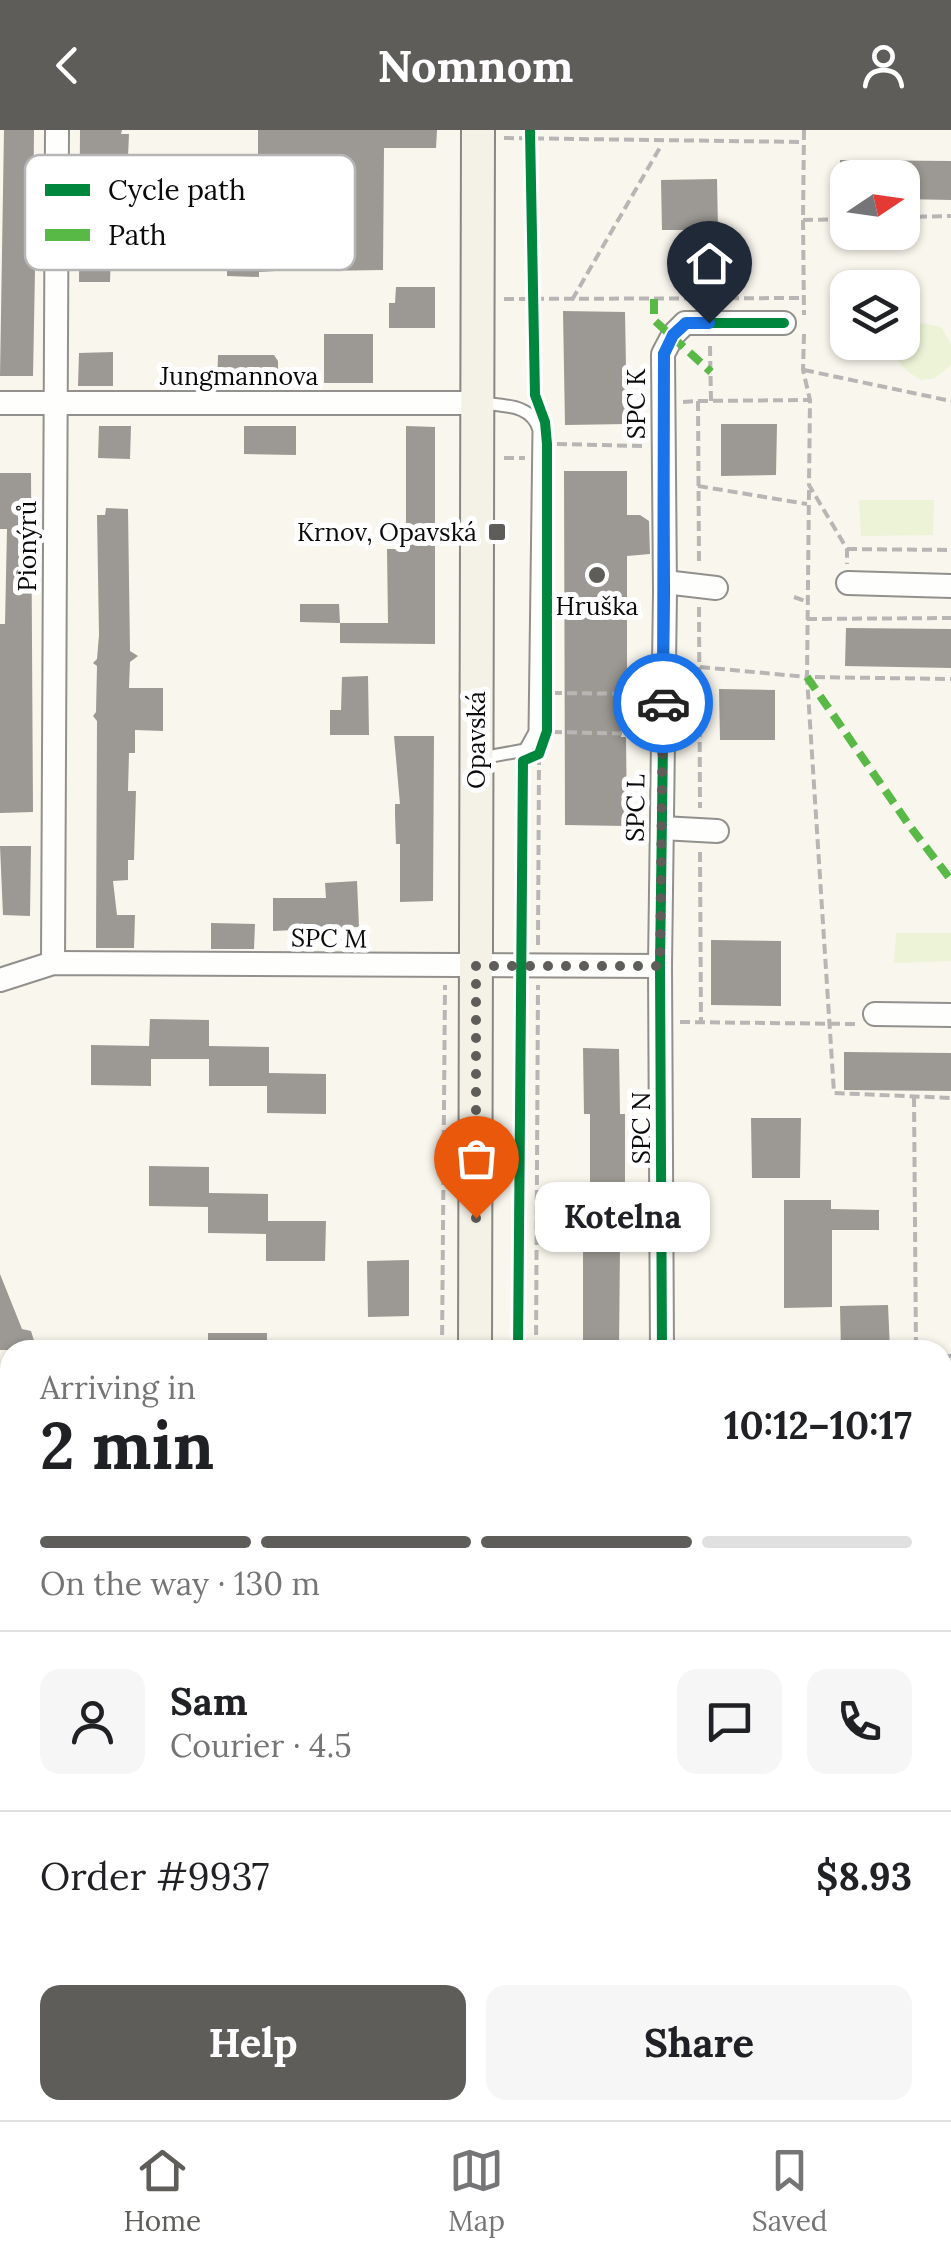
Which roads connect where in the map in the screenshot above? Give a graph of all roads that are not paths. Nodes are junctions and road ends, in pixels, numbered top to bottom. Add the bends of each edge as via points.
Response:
1 (57, 130) edge
2 (478, 130) edge
3 (57, 155) edge
4 (56, 270) edge
5 (798, 324) road end
6 (478, 402) junction
7 (0, 403) edge
8 (55, 404) junction
9 (848, 584) road end
10 (951, 586) edge
11 (665, 587) junction
12 (707, 587) road end
13 (476, 759) junction
14 (662, 828) junction
15 (709, 830) road end
16 (53, 963) junction
17 (476, 966) junction
18 (660, 966) junction
19 (0, 980) edge
20 (875, 1014) dead end
21 (951, 1015) edge
22 (475, 1340) edge
23 (662, 1340) edge

1 - 3 street, Pionýrů
2 - 6 main road, Opavská
4 - 8 street, Pionýrů
5 - 11 street, SPC K via 686,323 673,335 664,354
6 - 8 street, Jungmannova
6 - 13 main road, Opavská
6 - 13 lane via 531,414 539,444 535,732 525,750
7 - 8 street, Jungmannova
8 - 16 street, Pionýrů
9 - 10 street
11 - 12 street
11 - 14 street, SPC L
13 - 17 main road, Opavská
14 - 15 street
14 - 18 street, SPC L
16 - 17 street, SPC M
16 - 19 street, SPC M
17 - 18 street, SPC M
17 - 22 main road, Opavská
18 - 23 street, SPC N
20 - 21 street

